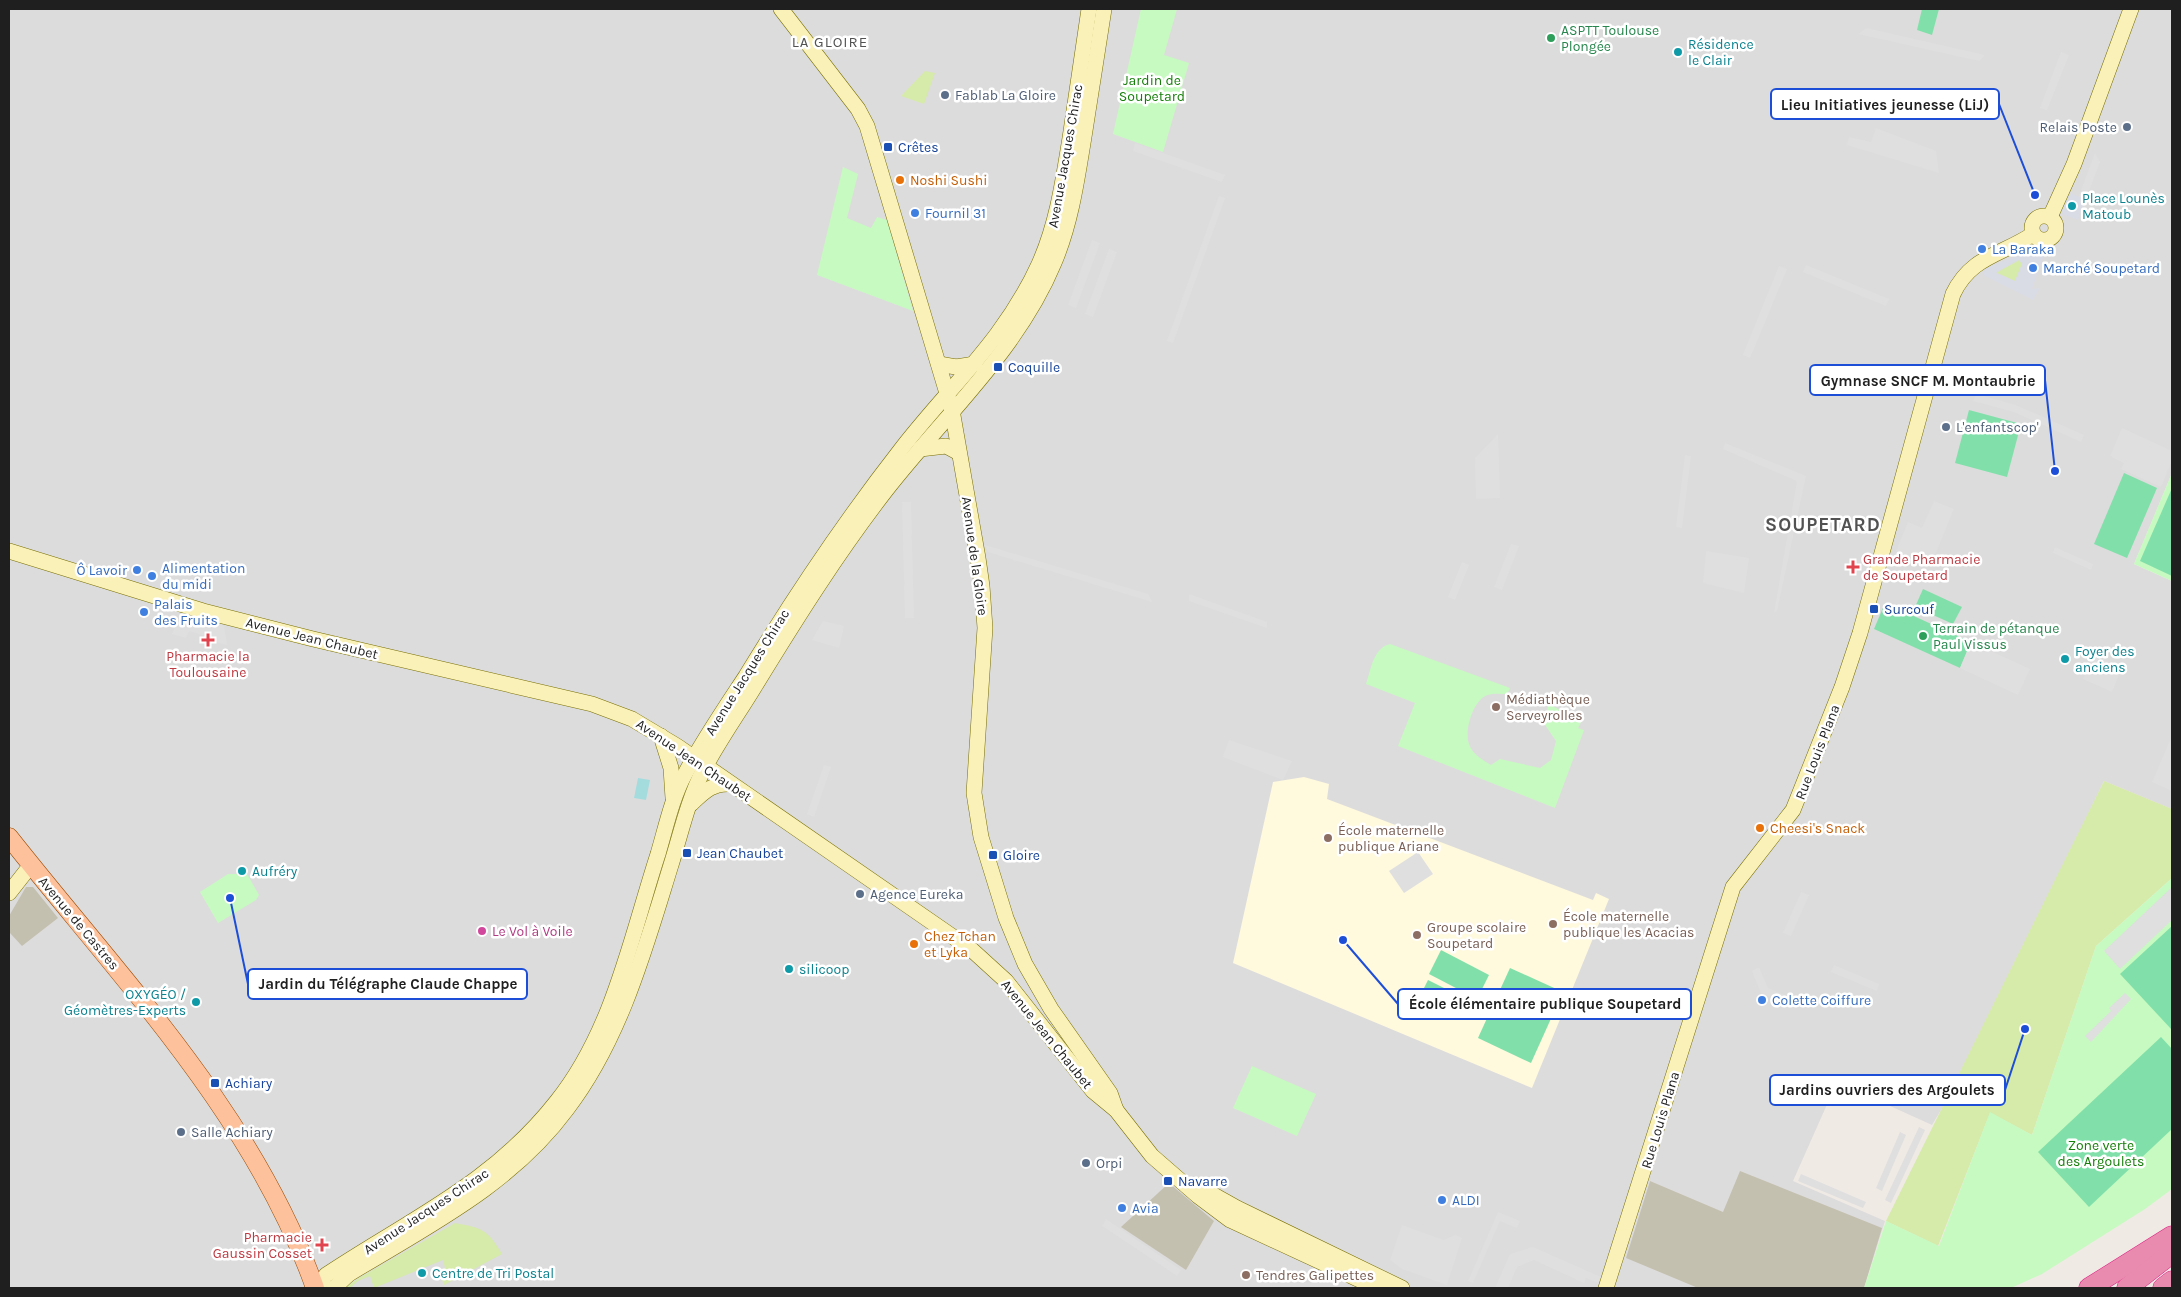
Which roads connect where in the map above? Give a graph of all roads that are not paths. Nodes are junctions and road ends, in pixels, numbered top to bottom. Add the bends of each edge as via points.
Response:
1 (781, 9) edge
2 (1089, 9) edge
3 (1104, 9) edge
4 (2131, 9) edge
5 (939, 364) junction
6 (975, 364) junction
7 (948, 393) junction
8 (952, 410) junction
9 (920, 449) junction
10 (960, 453) junction
11 (9, 551) edge
12 (661, 736) junction
13 (700, 762) junction
14 (730, 784) junction
15 (673, 804) junction
16 (689, 805) junction
17 (9, 837) edge
18 (31, 865) junction
19 (9, 893) edge
20 (1116, 1110) junction
21 (1166, 1169) junction
22 (267, 1182) junction
23 (457, 1202) junction
24 (436, 1215) junction
25 (2172, 1236) edge
26 (2172, 1253) edge
27 (349, 1274) junction
28 (2172, 1281) edge
29 (315, 1284) edge
30 (334, 1288) edge
31 (1377, 1288) edge
32 (1402, 1288) edge
33 (1606, 1288) edge
34 (2089, 1288) edge
35 (2127, 1288) edge
36 (2163, 1288) edge

1 - 5 main road, Avenue de la Gloire via 858,109 867,126
2 - 6 main road, Avenue Jacques Chirac via 1052,231 1021,300
3 - 8 main road, Avenue Jacques Chirac via 1072,209 1053,265 1021,325
4 - 33 main road, Rue Louis Plana via 2074,164 2050,217 2056,227 2054,236 2044,240 2033,234 1974,266 1962,276 1953,294 1848,670 1794,810 1733,887
5 - 6 main road via 956,367
5 - 7 main road, Avenue de la Gloire
6 - 7 main road, Avenue Jacques Chirac
7 - 8 main road, Avenue de la Gloire
7 - 13 main road, Avenue Jacques Chirac via 925,418 790,603
8 - 9 main road, Avenue Jacques Chirac
8 - 10 main road, Avenue de la Gloire
9 - 10 main road via 946,446
9 - 13 main road, Avenue Jacques Chirac via 888,487 836,560
10 - 20 main road, Avenue de la Gloire via 984,611 974,793 981,837 1000,900 1025,964 1051,1009 1110,1093
11 - 12 main road, Avenue Jean Chaubet via 203,611 313,640 592,704 616,711
12 - 13 main road, Avenue Jean Chaubet
12 - 15 main road via 671,768
13 - 14 main road, Avenue Jean Chaubet
13 - 15 main road, Avenue Jacques Chirac via 682,780
13 - 16 main road, Avenue Jacques Chirac
14 - 16 main road via 711,787
14 - 20 main road, Avenue Jean Chaubet via 972,950 1021,998 1093,1091
15 - 23 main road, Avenue Jacques Chirac via 614,996 588,1052 560,1098 527,1138 474,1182
16 - 23 main road, Avenue Jacques Chirac via 629,993 593,1071 565,1113 537,1145 506,1174
17 - 18 main road, Avenue de Castres
18 - 19 main road
18 - 22 main road, Avenue de Castres via 172,1037
20 - 21 main road, Avenue Jean Chaubet via 1142,1145
21 - 31 main road, Avenue Jean Chaubet via 1230,1220
21 - 32 main road, Avenue Jean Chaubet via 1237,1208
22 - 29 main road, Avenue de Castres
22 - 29 main road, Avenue de Castres via 284,1232
23 - 24 main road, Avenue Jacques Chirac
24 - 27 main road, Avenue Jacques Chirac
24 - 29 main road, Avenue Jacques Chirac
25 - 34 highway
26 - 35 highway
27 - 29 main road, Avenue Jacques Chirac
27 - 30 main road, Avenue Jacques Chirac
28 - 36 highway

